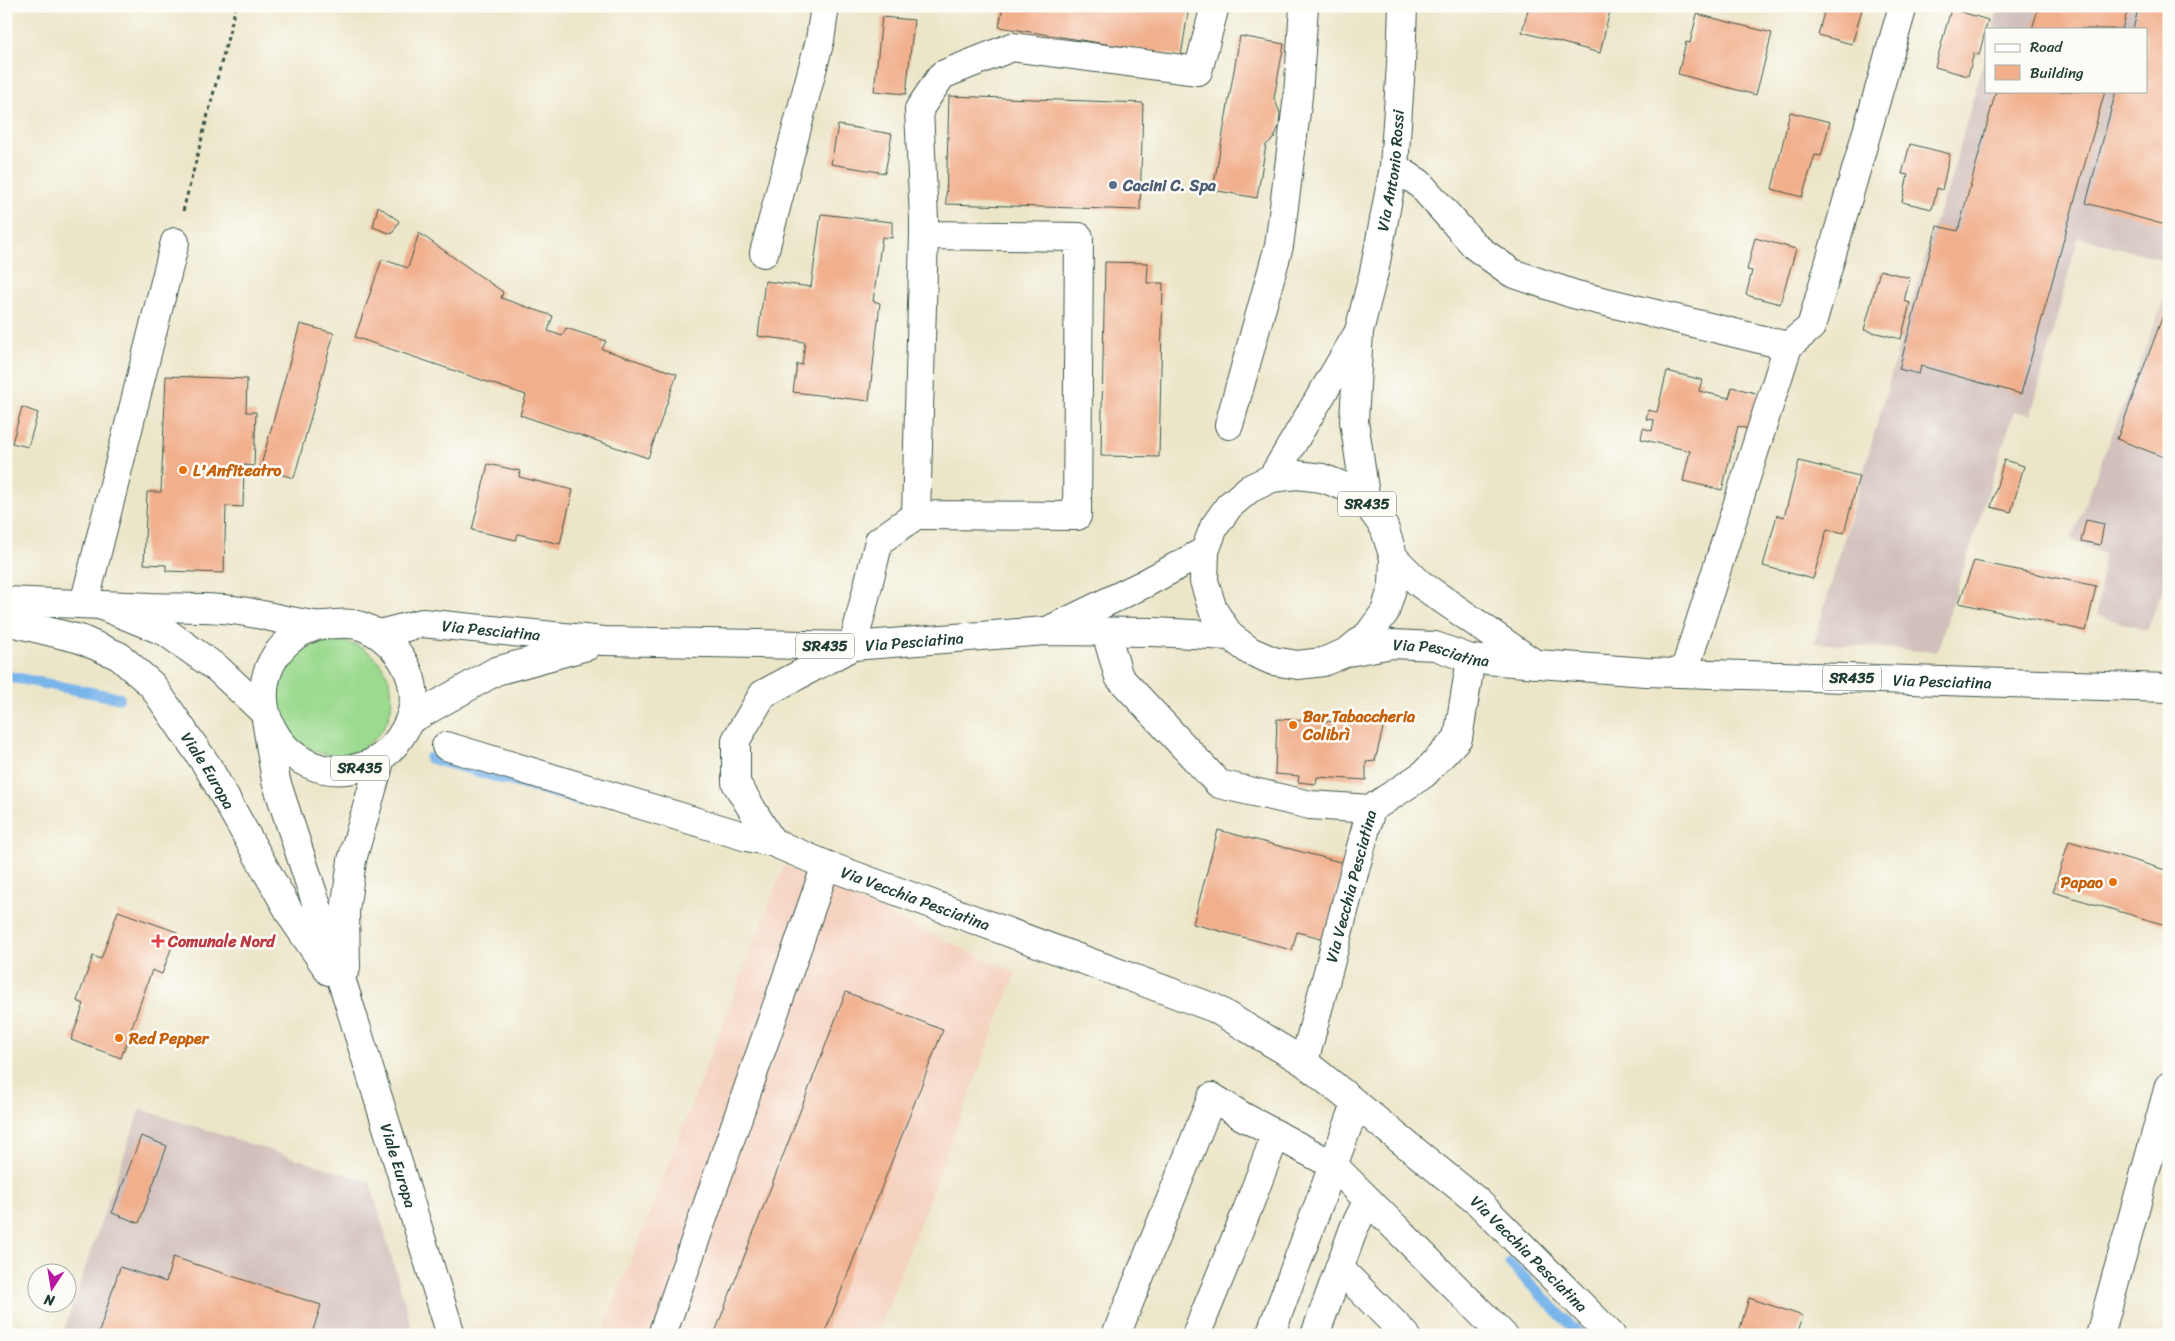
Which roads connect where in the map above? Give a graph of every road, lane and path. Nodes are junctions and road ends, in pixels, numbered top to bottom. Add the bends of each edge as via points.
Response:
1 (236, 6) edge
2 (826, 6) edge
3 (1215, 6) edge
4 (1304, 6) edge
5 (1403, 6) edge
6 (1903, 6) edge
7 (1394, 167) junction
8 (924, 235) junction
9 (175, 242) joint
10 (764, 253) dead end
11 (1359, 332) junction
12 (1788, 346) junction
13 (1228, 425) dead end
14 (1272, 478) junction
15 (1366, 502) junction
16 (916, 515) junction
17 (1205, 551) junction
18 (1394, 558) junction
19 (6, 601) edge
20 (92, 605) junction
21 (6, 621) edge
22 (316, 626) junction
23 (1045, 631) junction
24 (1106, 633) junction
25 (379, 634) junction
26 (1230, 636) junction
27 (604, 641) junction
28 (853, 646) junction
29 (1347, 652) junction
30 (1471, 658) junction
31 (1536, 664) junction
32 (1684, 672) junction
33 (2169, 688) edge
34 (265, 713) junction
35 (410, 720) junction
36 (446, 746) dead end
37 (381, 758) junction
38 (1372, 810) junction
39 (772, 842) junction
40 (826, 865) junction
41 (347, 997) junction
42 (1304, 1062) junction
43 (2169, 1086) edge
44 (1356, 1104) junction
45 (1276, 1134) junction
46 (1333, 1165) junction
47 (1368, 1200) junction
48 (1339, 1268) junction
49 (451, 1335) edge
50 (662, 1335) edge
51 (1116, 1335) edge
52 (1196, 1335) edge
53 (1270, 1335) edge
54 (1315, 1335) edge
55 (1406, 1335) edge
56 (1503, 1335) edge
57 (1611, 1335) edge
58 (2100, 1335) edge

1 - 9 path
2 - 10 main road
3 - 8 main road via 1198,71 1012,47 942,75 919,109
4 - 13 main road via 1298,96 1278,246
5 - 7 main road, Via Antonio Rossi
6 - 12 main road via 1811,327
7 - 11 main road, Via Antonio Rossi
7 - 12 main road via 1419,182 1476,247 1512,273 1573,294
8 - 16 main road
8 - 16 main road via 1080,236 1077,516
9 - 20 main road
11 - 14 main road
11 - 15 main road via 1354,421
12 - 32 main road
14 - 15 main road, Via Pesciatina / SR435 via 1297,475 1322,478 1346,487
14 - 17 main road, Via Pesciatina / SR435 via 1249,489 1228,506 1214,527
15 - 18 main road, Via Pesciatina / SR435 via 1384,527
16 - 28 main road via 879,541
17 - 23 main road, Via Pesciatina / SR435
17 - 26 main road, Via Pesciatina / SR435 via 1204,581 1213,610
18 - 29 main road, Via Pesciatina / SR435 via 1393,585 1385,612 1369,634
18 - 31 main road, Via Pesciatina / SR435 via 1419,583
19 - 20 main road, Via Pesciatina / SR435
20 - 22 main road, Via Pesciatina / SR435 via 233,610
20 - 34 main road, Via Pesciatina / SR435 via 166,632 218,669
21 - 41 main road, Viale Europa via 80,639 119,656 152,685 208,767 294,920
22 - 25 main road, Via Pesciatina / SR435 via 338,622 359,625
22 - 34 main road, Via Pesciatina / SR435 via 296,635 280,650 265,684
23 - 24 main road, Via Pesciatina / SR435
23 - 28 main road, Via Pesciatina / SR435
24 - 26 main road, Via Pesciatina / SR435
24 - 38 main road via 1119,677 1219,784 1310,805
25 - 27 main road, Via Pesciatina / SR435 via 422,623
25 - 35 main road, Via Pesciatina / SR435 via 405,662 413,700
26 - 29 main road, Via Pesciatina / SR435 via 1250,651 1273,661 1298,665 1323,662
27 - 28 main road, Via Pesciatina / SR435
27 - 35 main road, Via Pesciatina / SR435 via 496,671
28 - 39 main road via 763,694 736,740 736,783
29 - 30 main road, Via Pesciatina / SR435 via 1392,644 1435,646
30 - 31 main road, Via Pesciatina / SR435
30 - 38 main road, Via Vecchia Pesciatina via 1458,738 1424,774
31 - 32 main road, Via Pesciatina / SR435
32 - 33 main road, Via Pesciatina / SR435
34 - 37 main road, Via Pesciatina / SR435 via 285,749 302,762 321,769 342,771 363,767
34 - 41 main road, Viale Europa via 276,781
35 - 37 main road, Via Pesciatina / SR435 via 403,734
36 - 39 main road, Via Vecchia Pesciatina
37 - 41 main road, Viale Europa via 352,860 345,911
38 - 42 main road, Via Vecchia Pesciatina
39 - 40 main road, Via Vecchia Pesciatina
40 - 42 main road, Via Vecchia Pesciatina via 1214,1008
40 - 50 main road
41 - 49 main road, Viale Europa
42 - 44 main road, Via Vecchia Pesciatina
43 - 58 main road
44 - 46 main road
44 - 57 main road, Via Vecchia Pesciatina via 1478,1202
45 - 46 main road
45 - 51 main road via 1212,1097
45 - 52 main road
46 - 47 main road
46 - 53 main road
47 - 48 main road
47 - 56 main road
48 - 54 main road
48 - 55 main road

